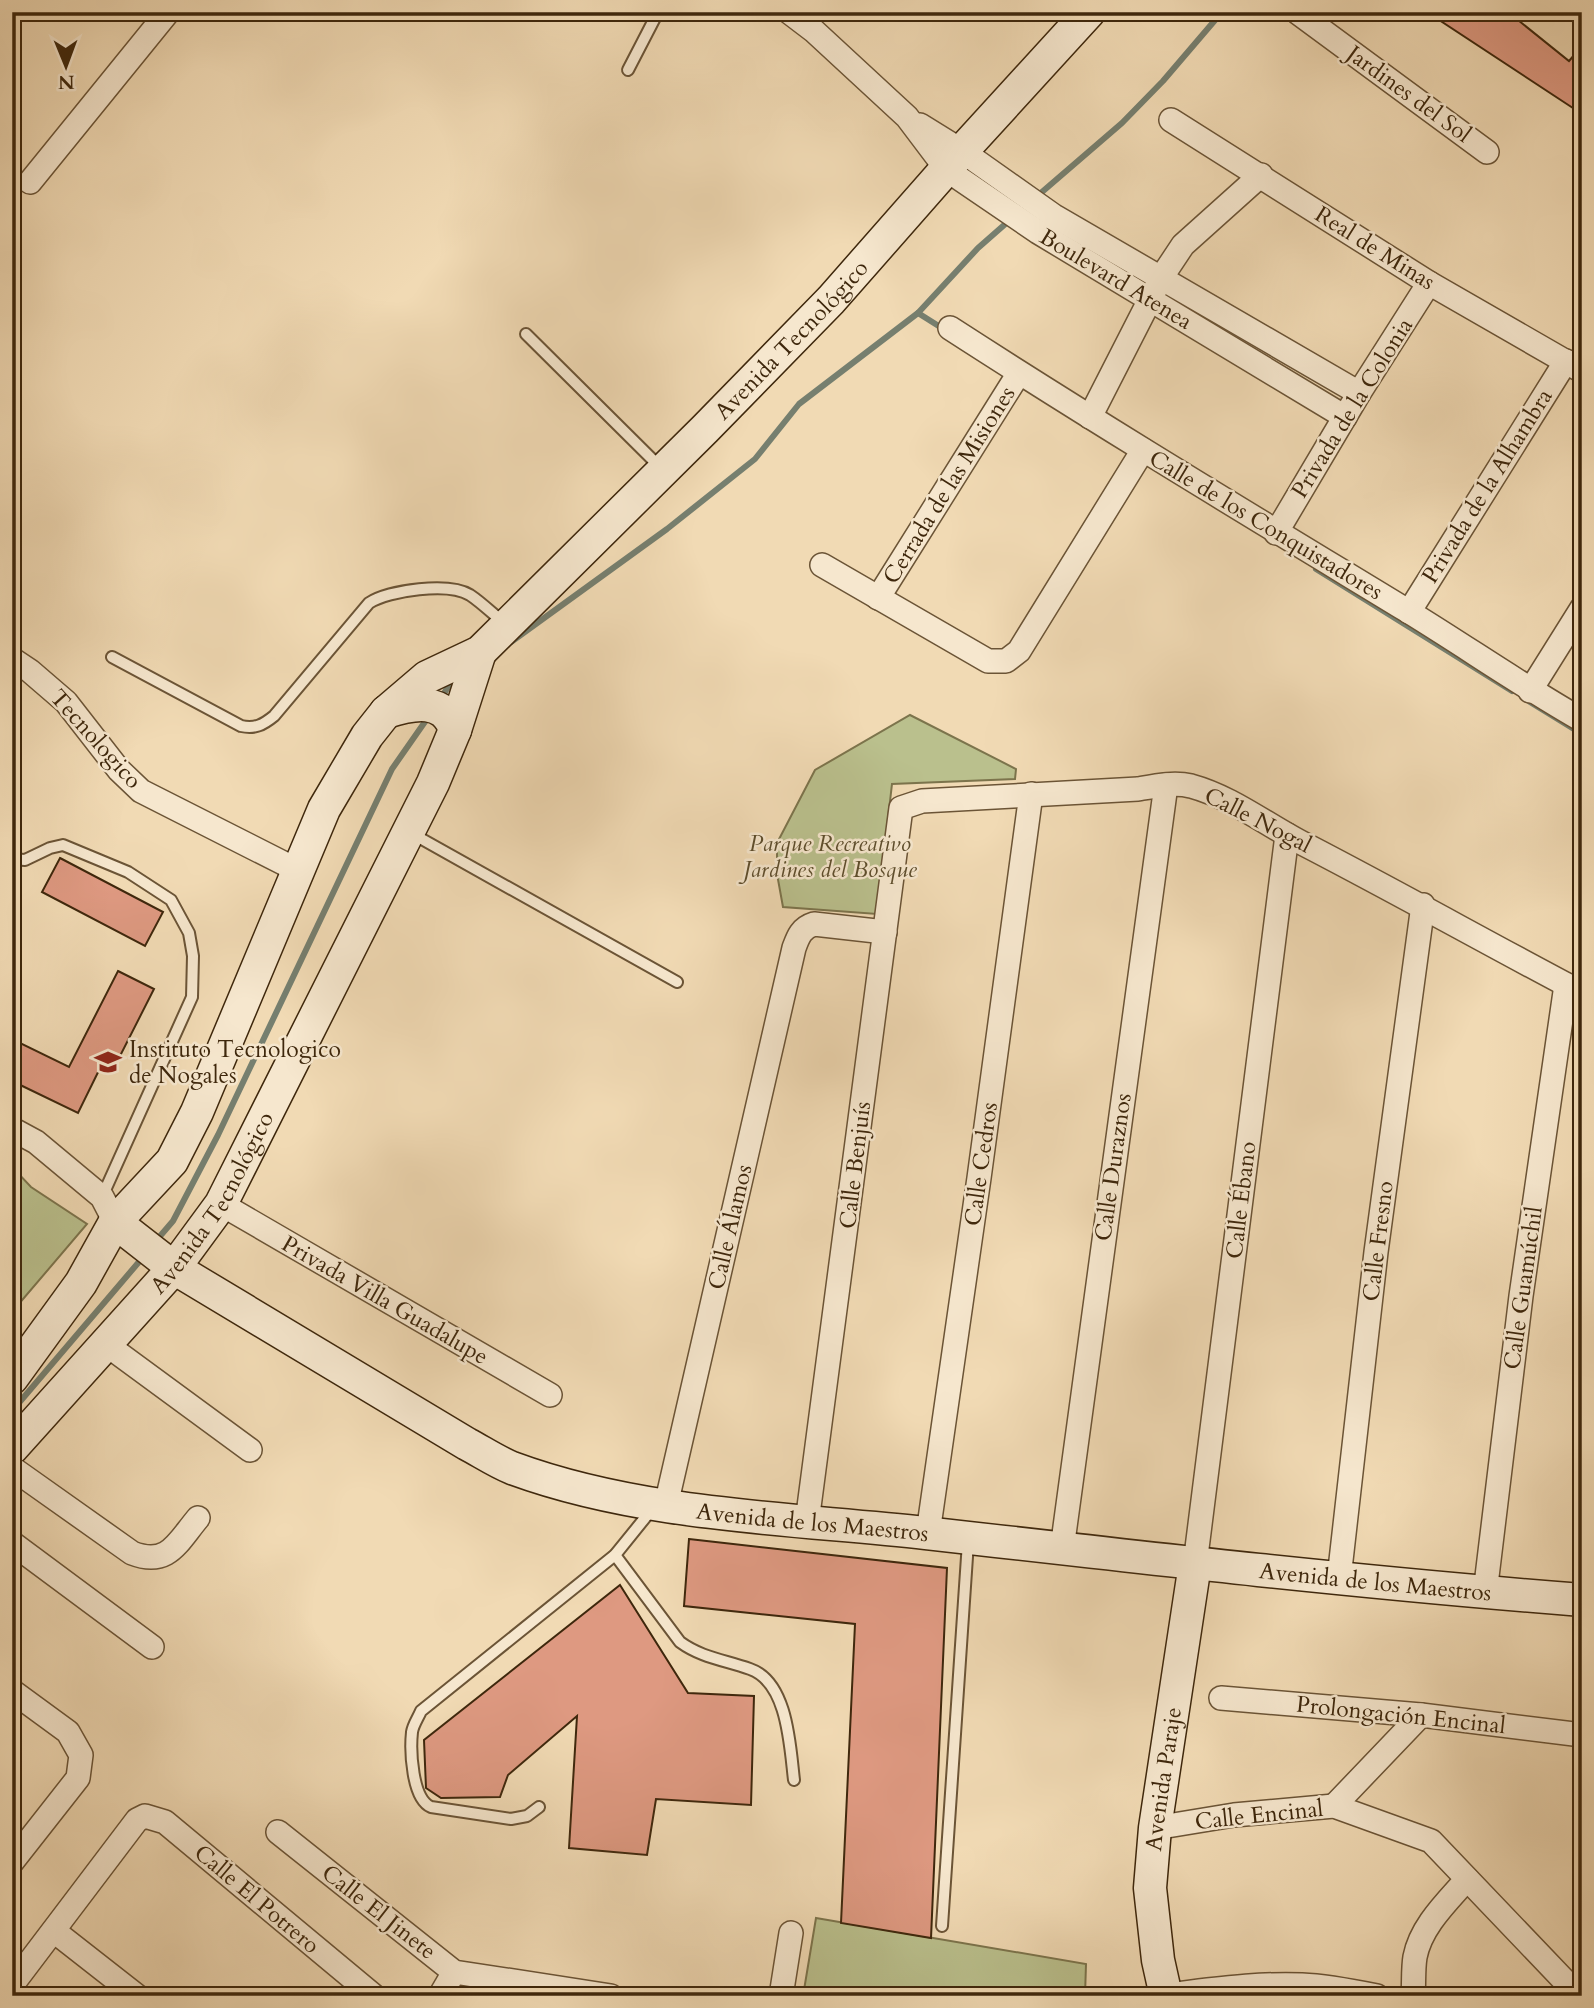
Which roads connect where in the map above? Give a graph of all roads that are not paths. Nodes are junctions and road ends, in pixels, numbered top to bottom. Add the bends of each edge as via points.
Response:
1 (168, 12) edge
2 (658, 12) edge
3 (789, 12) edge
4 (1089, 12) edge
5 (1297, 12) edge
6 (628, 69) dead end
7 (1171, 120) dead end
8 (1487, 152) dead end
9 (955, 160) junction
10 (1261, 175) junction
11 (30, 182) dead end
12 (1046, 224) junction
13 (1161, 278) junction
14 (1429, 283) junction
15 (1150, 300) junction
16 (950, 328) dead end
17 (526, 334) dead end
18 (1574, 366) edge
19 (1019, 373) junction
20 (1359, 393) junction
21 (1090, 417) junction
22 (1345, 417) junction
23 (1143, 450) junction
24 (664, 470) junction
25 (1276, 533) junction
26 (822, 565) dead end
27 (878, 598) junction
28 (1582, 608) edge
29 (1409, 612) junction
30 (506, 625) junction
31 (480, 652) junction
32 (112, 657) dead end
33 (12, 659) edge
34 (1530, 691) junction
35 (386, 712) junction
36 (1582, 720) edge
37 (455, 730) junction
38 (1166, 785) junction
39 (1031, 794) junction
40 (901, 807) joint
41 (408, 832) junction
42 (1287, 835) junction
43 (12, 859) edge
44 (297, 870) junction
45 (1423, 905) junction
46 (885, 932) junction
47 (677, 982) dead end
48 (1574, 989) edge
49 (12, 1129) edge
50 (220, 1205) junction
51 (115, 1217) junction
52 (171, 1266) junction
53 (107, 1345) junction
54 (12, 1378) edge
55 (550, 1395) dead end
56 (12, 1448) edge
57 (250, 1450) dead end
58 (12, 1468) edge
59 (661, 1505) junction
60 (198, 1518) dead end
61 (807, 1522) junction
62 (928, 1533) junction
63 (968, 1539) junction
64 (12, 1543) edge
65 (1062, 1549) junction
66 (615, 1555) junction
67 (1195, 1564) junction
68 (1339, 1578) junction
69 (1485, 1593) junction
70 (1582, 1600) edge
71 (152, 1647) dead end
72 (12, 1691) edge
73 (1220, 1698) dead end
74 (1421, 1715) junction
75 (1582, 1735) edge
76 (794, 1780) dead end
77 (1334, 1806) junction
78 (538, 1807) dead end
79 (1155, 1828) junction
80 (278, 1832) dead end
81 (12, 1862) edge
82 (1467, 1879) junction
83 (942, 1926) dead end
84 (54, 1931) junction
85 (791, 1933) dead end
86 (454, 1972) junction
87 (12, 1986) edge
88 (1166, 1995) edge
89 (137, 1996) edge
90 (374, 1996) edge
91 (440, 1996) edge
92 (611, 1996) edge
93 (781, 1996) edge
94 (1377, 1996) edge
95 (1413, 1996) edge
96 (1578, 1996) edge

1 - 11 street
2 - 6 lane
3 - 9 street, Boulevard Atenea
4 - 9 main road, Avenida Tecnológico
5 - 8 street, Jardines del Sol
7 - 10 street, Real de Minas
9 - 12 street, Boulevard Atenea via 1023,195
9 - 12 street, Boulevard Atenea via 1006,211
9 - 24 main road, Avenida Tecnológico via 831,300
10 - 13 street via 1194,234
10 - 14 street, Real de Minas
12 - 13 street, Boulevard Atenea
12 - 15 street, Boulevard Atenea
13 - 15 street
13 - 20 street, Boulevard Atenea
14 - 18 street, Real de Minas
14 - 20 street, Privada de la Colonia
15 - 21 street
15 - 22 street, Boulevard Atenea
16 - 19 street, Calle de los Conquistadores
17 - 24 lane
18 - 29 street, Privada de la Alhambra
19 - 21 street, Calle de los Conquistadores
19 - 27 street, Cerrada de las Misiones
20 - 22 street, Privada de la Colonia
21 - 23 street, Calle de los Conquistadores
22 - 25 street, Privada de la Colonia
23 - 25 street, Calle de los Conquistadores
23 - 27 street, Cerrada de las Misiones via 1013,657 998,663 988,661
24 - 30 main road, Avenida Tecnológico
25 - 29 street, Calle de los Conquistadores
26 - 27 street, Cerrada de las Misiones
28 - 34 street
29 - 34 street, Calle de los Conquistadores
30 - 31 main road, Avenida Tecnológico
30 - 32 lane via 468,594 454,590 387,594 369,603 274,716 249,727
31 - 35 main road, Avenida Tecnológico via 428,677
31 - 37 main road, Avenida Tecnológico
33 - 44 street, Tecnologico via 66,702 118,770 141,791
34 - 36 street, Calle de los Conquistadores
35 - 37 main road via 407,706 435,707 446,712
35 - 44 main road, Avenida Tecnológico via 324,809
37 - 41 main road, Avenida Tecnológico
38 - 39 street, Calle Nogal
38 - 42 street, Calle Nogal via 1188,785 1216,794
38 - 65 street, Calle Duraznos
39 - 40 street, Calle Nogal via 922,801
39 - 62 street, Calle Cedros
40 - 46 street, Calle Benjuís
41 - 47 lane
41 - 50 main road, Avenida Tecnológico
42 - 45 street, Calle Nogal
42 - 67 street, Calle Ébano
43 - 51 lane via 25,860 63,845 128,872 171,900 189,933 192,997
44 - 51 main road, Avenida Tecnológico via 197,1112 172,1161
45 - 48 street, Calle Nogal
45 - 68 street, Calle Fresno via 1376,1252
46 - 59 street, Calle Álamos via 814,924 799,934
46 - 61 street, Calle Benjuís
48 - 69 street, Calle Guamúchil via 1521,1296
49 - 51 street via 36,1142
50 - 52 main road, Avenida Tecnológico
50 - 55 street, Privada Villa Guadalupe
51 - 52 main road, Avenida de los Maestros
51 - 54 main road, Avenida Tecnológico via 81,1283
52 - 53 main road, Avenida Tecnológico
52 - 59 main road, Avenida de los Maestros via 510,1467
53 - 56 main road, Avenida Tecnológico
53 - 57 street
58 - 60 street via 145,1558 168,1553
59 - 61 main road, Avenida de los Maestros
59 - 66 lane
61 - 62 main road, Avenida de los Maestros
62 - 63 main road, Avenida de los Maestros
63 - 65 main road, Avenida de los Maestros
63 - 83 lane
64 - 71 street
65 - 67 main road, Avenida de los Maestros
66 - 76 lane via 680,1642 694,1653 754,1670 772,1687 785,1717
66 - 78 lane via 421,1711 412,1731 415,1786 425,1804 511,1819 527,1816
67 - 68 main road, Avenida de los Maestros
67 - 79 main road, Avenida Paraje
68 - 69 main road, Avenida de los Maestros
69 - 70 main road, Avenida de los Maestros
72 - 81 street via 68,1732 81,1755 78,1778
73 - 74 street, Prolongación Encinal
74 - 75 street, Prolongación Encinal
74 - 77 street
77 - 79 street, Calle Encinal
77 - 82 street, Calle Encinal via 1431,1841
79 - 88 main road, Avenida Paraje via 1150,1888
80 - 86 street, Calle El Jinete
82 - 95 street via 1421,1938
82 - 96 street, Calle Encinal
84 - 87 street
84 - 89 street
84 - 90 street, Calle El Potrero via 140,1816 145,1816 165,1822
85 - 93 street
86 - 91 street
86 - 92 street, Calle El Jinete
88 - 94 street via 1282,1984

